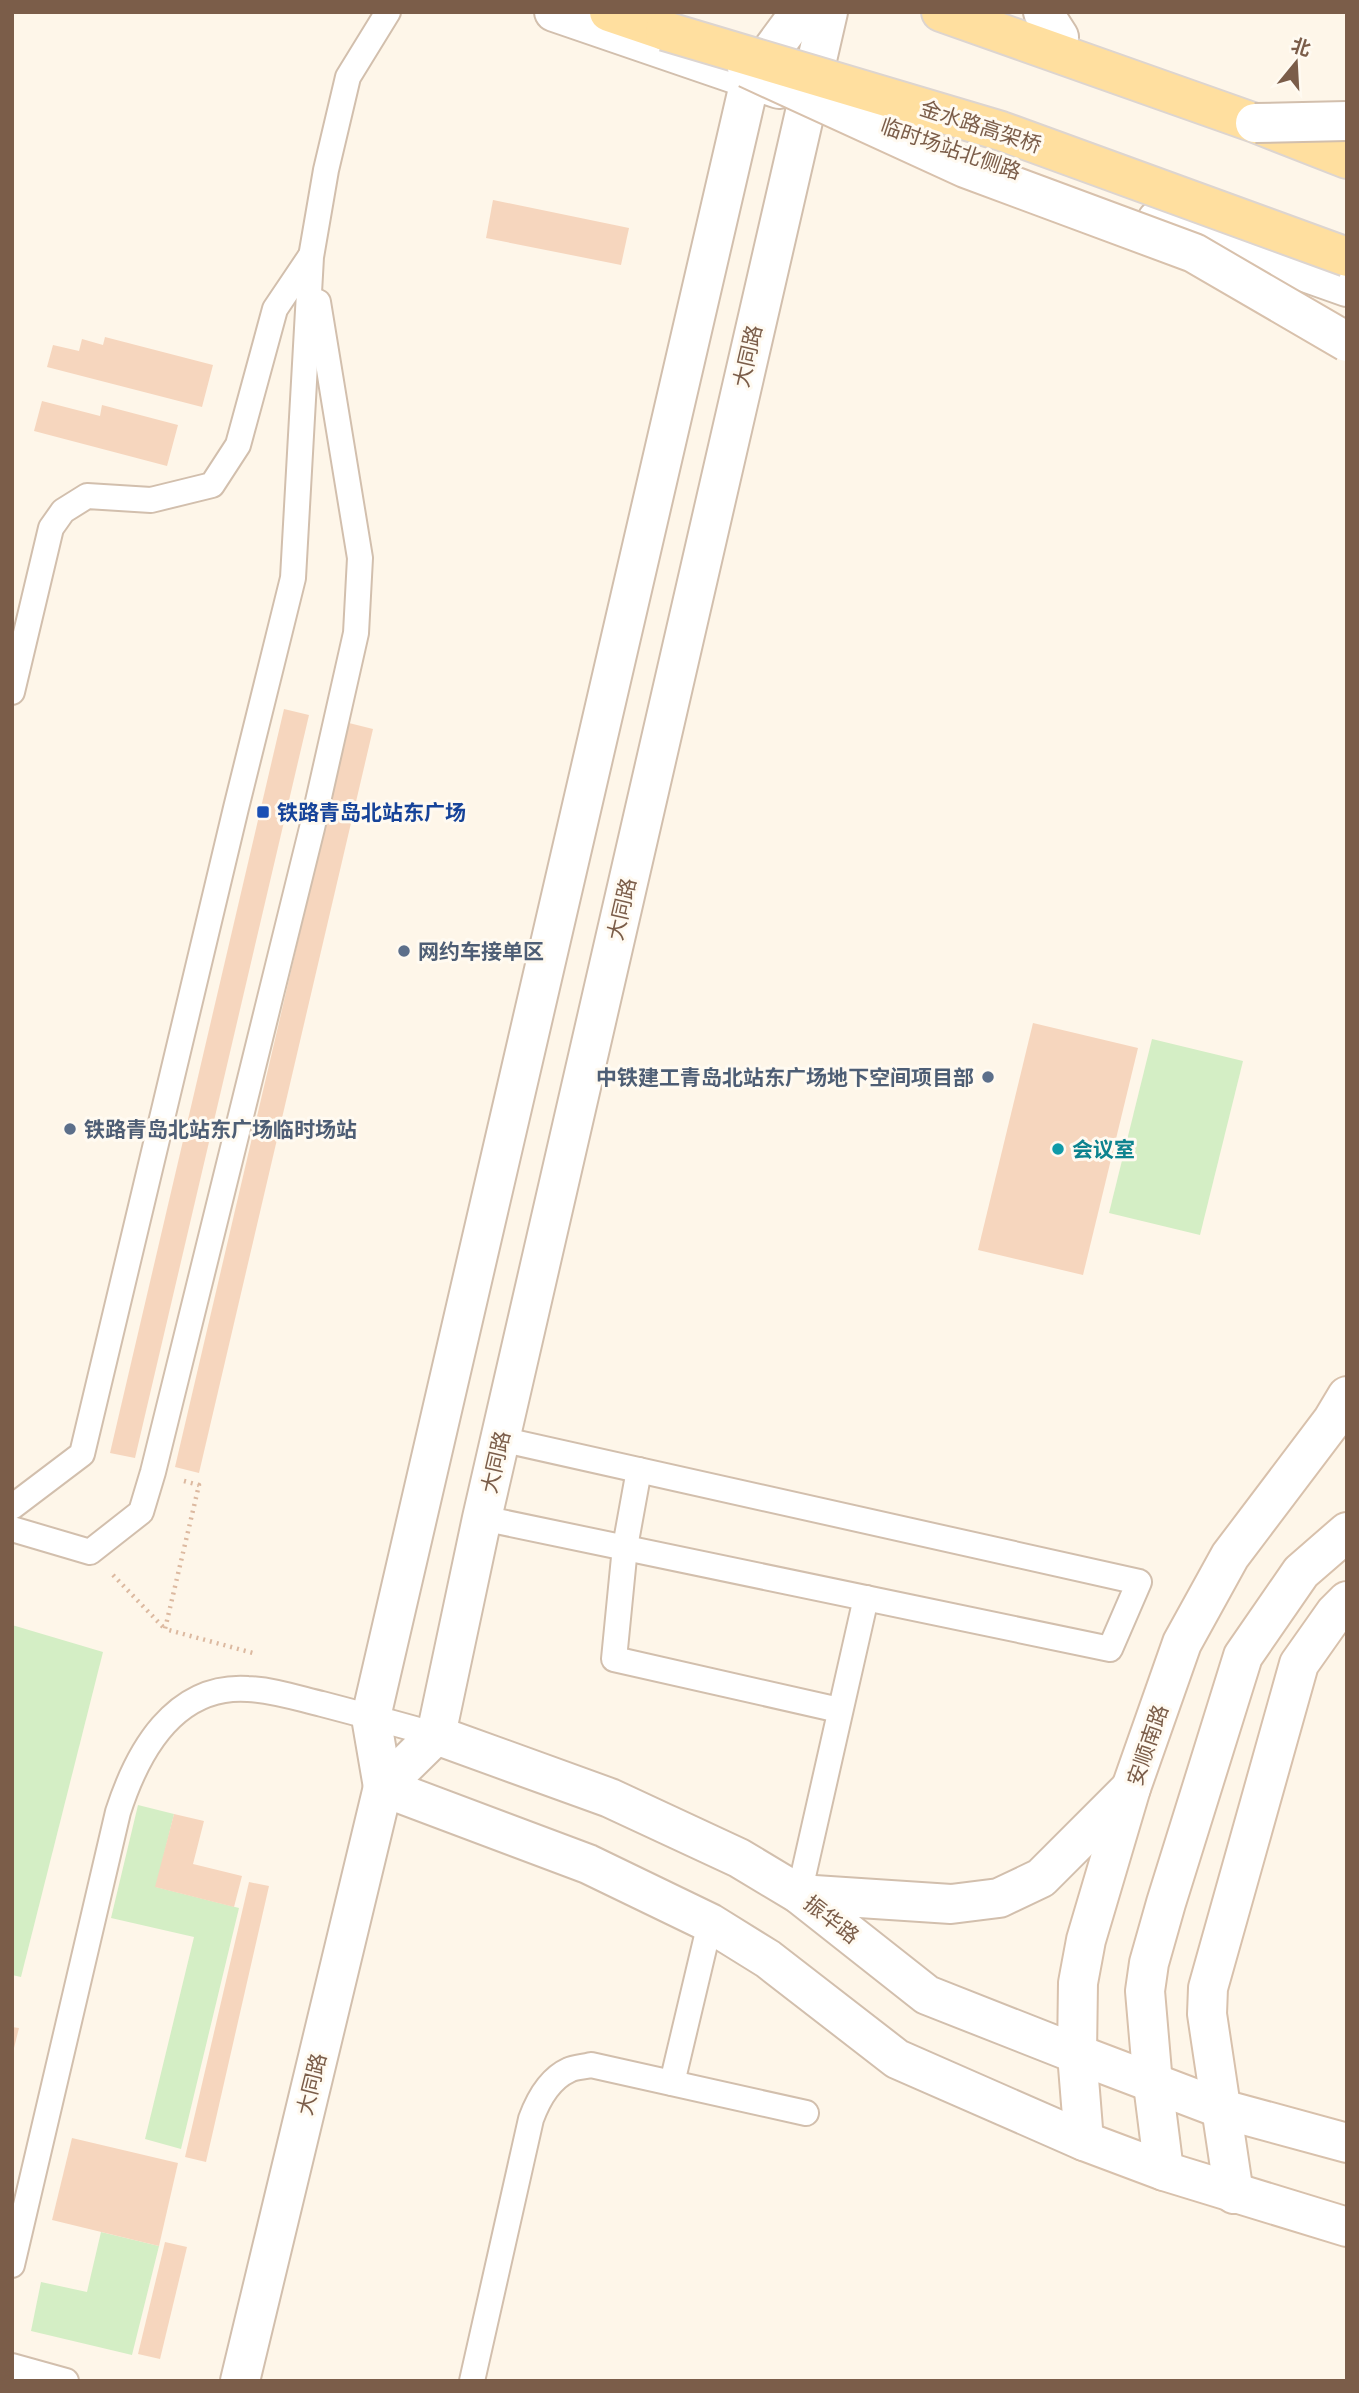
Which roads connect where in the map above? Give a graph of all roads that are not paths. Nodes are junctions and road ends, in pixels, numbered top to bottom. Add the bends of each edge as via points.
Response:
1 (388, 12) edge
2 (554, 12) edge
3 (609, 12) edge
4 (800, 12) edge
5 (828, 12) edge
6 (941, 12) edge
7 (990, 12) edge
8 (1051, 25) edge
9 (666, 31) junction
10 (750, 80) junction
11 (806, 98) junction
12 (1347, 121) edge
13 (1255, 122) junction
14 (1347, 138) edge
15 (1347, 159) edge
16 (311, 257) junction
17 (1347, 257) edge
18 (1347, 286) edge
19 (1347, 342) edge
20 (12, 692) edge
21 (1347, 1396) edge
22 (500, 1440) junction
23 (639, 1471) junction
24 (12, 1507) edge
25 (482, 1518) junction
26 (12, 1529) edge
27 (1347, 1532) edge
28 (625, 1547) junction
29 (866, 1598) junction
30 (1347, 1601) edge
31 (839, 1710) junction
32 (372, 1717) junction
33 (436, 1735) junction
34 (383, 1787) junction
35 (1131, 1788) junction
36 (799, 1894) junction
37 (710, 1923) junction
38 (1077, 2054) junction
39 (672, 2083) junction
40 (1153, 2084) junction
41 (1222, 2109) junction
42 (806, 2113) dead end
43 (1084, 2141) junction
44 (1347, 2143) edge
45 (1164, 2171) junction
46 (1234, 2194) junction
47 (1347, 2227) edge
48 (12, 2265) edge
49 (12, 2366) edge
50 (66, 2381) edge
51 (240, 2381) edge
52 (472, 2381) edge

1 - 16 lane via 348,77
2 - 10 street, 临时场站北侧路
3 - 9 main road, 金水路高架桥
4 - 10 street, 大同路
5 - 11 street, 大同路
6 - 13 main road
7 - 8 street
8 - 14 street
9 - 17 main road, 金水路高架桥, bridge via 1001,131
9 - 19 street, bridge via 965,167 1194,253
10 - 11 street, 临时场站北侧路
10 - 32 street, 大同路
11 - 18 street, 临时场站北侧路
11 - 22 street, 大同路
12 - 13 street, bridge
13 - 15 main road
16 - 20 lane via 275,309 238,445 212,485 151,500 87,496 63,511 51,528
16 - 24 lane via 293,578 82,1454
16 - 26 lane via 360,558 356,634 312,828 141,1513 90,1552
21 - 35 street, 安顺南路 via 1230,1556 1188,1632
22 - 23 lane
22 - 25 street, 大同路
23 - 28 lane
23 - 29 lane via 1139,1582 1110,1649
25 - 28 lane
25 - 33 street, 大同路
27 - 40 street via 1301,1572 1243,1656 1149,1963 1145,1991
28 - 29 lane
28 - 31 lane via 614,1659
29 - 31 lane
30 - 41 street via 1299,1664 1213,1963 1207,2014
31 - 36 lane
32 - 33 lane
32 - 34 street, 大同路
32 - 48 lane via 274,1692 234,1689 198,1698 154,1735 128,1780 118,1812
33 - 34 street
33 - 36 street, 振华路 via 610,1798 739,1858
34 - 37 street via 588,1864
34 - 51 street, 大同路
35 - 36 street via 1041,1878 999,1898 951,1904
35 - 38 street, 安顺南路 via 1086,1940 1078,1983
36 - 38 street, 振华路 via 927,1995
37 - 39 lane
37 - 43 street via 768,1959 897,2059
38 - 40 street, 振华路
38 - 43 street, 安顺南路
39 - 42 lane
39 - 52 lane via 591,2065 568,2070 537,2103
40 - 41 street, 振华路
40 - 45 street
41 - 44 street, 振华路
41 - 46 street
43 - 45 street
45 - 46 street
46 - 47 street
49 - 50 lane

